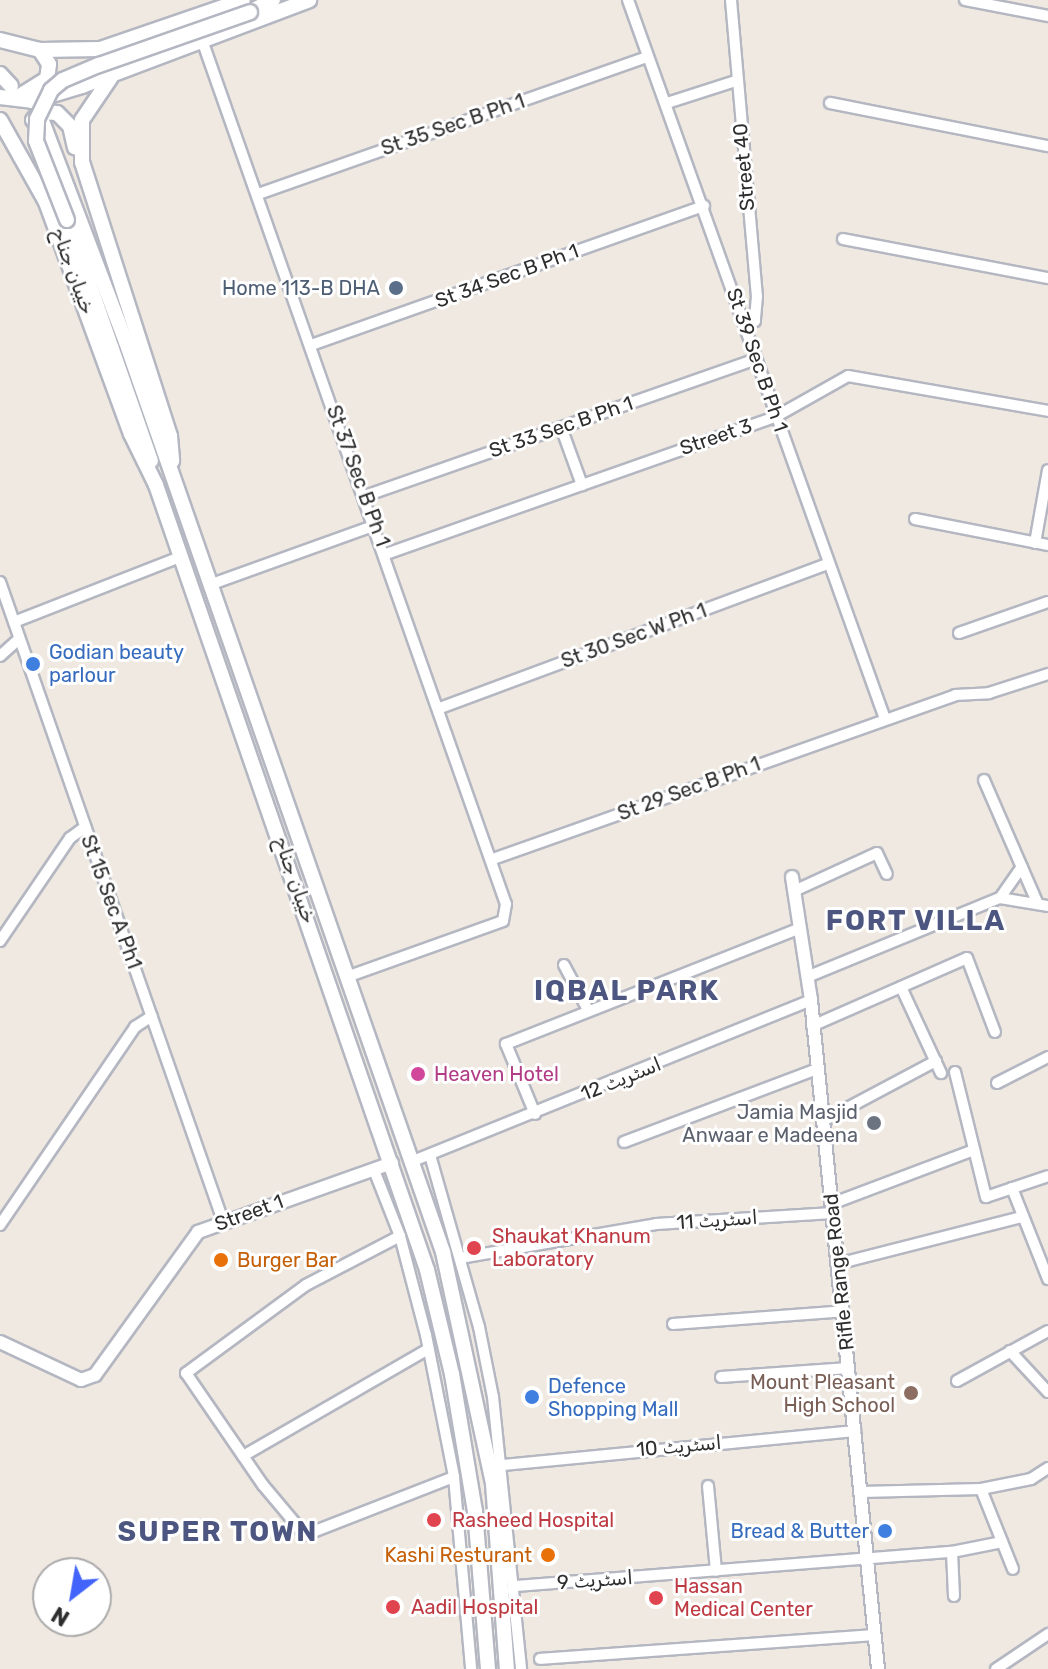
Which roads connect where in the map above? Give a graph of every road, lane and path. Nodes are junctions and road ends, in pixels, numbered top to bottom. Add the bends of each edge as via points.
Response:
1 (273, 0) edge
2 (309, 0) edge
3 (628, 0) edge
4 (731, 0) edge
5 (965, 0) edge
6 (246, 6) edge
7 (1048, 16) edge
8 (0, 40) edge
9 (202, 40) junction
10 (40, 50) junction
11 (648, 57) junction
12 (0, 74) edge
13 (111, 77) junction
14 (736, 81) junction
15 (11, 86) dead end
16 (7, 100) edge
17 (667, 103) junction
18 (830, 103) dead end
19 (0, 120) edge
20 (42, 121) dead end
21 (1048, 146) edge
22 (82, 162) junction
23 (258, 194) junction
24 (46, 202) junction
25 (704, 206) junction
26 (843, 239) dead end
27 (1048, 278) edge
28 (744, 326) junction
29 (311, 345) junction
30 (756, 359) junction
31 (1048, 411) edge
32 (777, 416) junction
33 (561, 427) junction
34 (1048, 470) edge
35 (173, 481) junction
36 (156, 485) junction
37 (582, 485) junction
38 (365, 496) junction
39 (915, 519) dead end
40 (376, 525) junction
41 (1035, 543) junction
42 (1048, 545) edge
43 (386, 554) junction
44 (182, 556) junction
45 (828, 564) junction
46 (0, 582) edge
47 (209, 585) junction
48 (1048, 602) edge
49 (14, 622) junction
50 (959, 633) dead end
51 (19, 639) junction
52 (0, 656) edge
53 (1048, 674) edge
54 (440, 708) junction
55 (885, 719) junction
56 (984, 780) dead end
57 (85, 827) junction
58 (493, 859) junction
59 (1022, 867) junction
60 (887, 874) dead end
61 (792, 877) dead end
62 (794, 891) junction
63 (1000, 898) junction
64 (1043, 905) edge
65 (800, 928) junction
66 (0, 941) edge
67 (564, 965) dead end
68 (349, 976) junction
69 (807, 977) junction
70 (901, 987) junction
71 (811, 1000) junction
72 (588, 1010) junction
73 (152, 1016) junction
74 (812, 1026) junction
75 (995, 1032) dead end
76 (1048, 1057) edge
77 (936, 1061) junction
78 (817, 1069) junction
79 (955, 1072) dead end
80 (941, 1073) dead end
81 (997, 1083) dead end
82 (535, 1114) junction
83 (823, 1121) junction
84 (624, 1142) dead end
85 (974, 1150) junction
86 (430, 1155) junction
87 (413, 1161) junction
88 (392, 1163) junction
89 (374, 1170) junction
90 (1048, 1176) edge
91 (1012, 1188) junction
92 (832, 1208) junction
93 (1022, 1217) junction
94 (223, 1221) junction
95 (0, 1225) edge
96 (400, 1236) junction
97 (460, 1258) junction
98 (837, 1264) junction
99 (1048, 1279) edge
100 (844, 1311) junction
101 (673, 1324) dead end
102 (1048, 1331) edge
103 (0, 1342) edge
104 (428, 1349) junction
105 (1010, 1351) junction
106 (849, 1368) junction
107 (721, 1377) dead end
108 (957, 1381) dead end
109 (1048, 1392) edge
110 (855, 1431) junction
111 (243, 1456) junction
112 (503, 1465) junction
113 (1048, 1468) edge
114 (454, 1477) junction
115 (708, 1486) dead end
116 (981, 1489) junction
117 (861, 1492) junction
118 (1002, 1542) junction
119 (952, 1552) junction
120 (866, 1558) junction
121 (1013, 1569) dead end
122 (716, 1571) junction
123 (516, 1586) junction
124 (954, 1596) dead end
125 (1048, 1634) edge
126 (873, 1635) junction
127 (540, 1659) dead end
128 (471, 1669) edge
129 (488, 1669) edge
130 (507, 1669) edge
131 (521, 1669) edge
132 (878, 1669) edge
133 (996, 1669) edge

1 - 6 main road
2 - 9 main road
3 - 11 street, St 39 Sec B Ph 1
4 - 14 street, Street 40
5 - 7 street
6 - 10 main road via 100,49
6 - 36 main road, bridge via 87,70 51,90 37,119 36,141 117,352
8 - 10 main road
9 - 13 main road
9 - 23 street, St 37 Sec B Ph 1
10 - 16 main road via 49,64 47,79
11 - 17 street, St 39 Sec B Ph 1
11 - 23 street, St 35 Sec B Ph 1
12 - 15 main road
13 - 16 main road
13 - 22 main road via 82,120
14 - 17 street
14 - 28 street, Street 40 via 757,296 755,321
17 - 25 street, St 39 Sec B Ph 1
18 - 21 street
19 - 24 main road, خیبان جناح
20 - 35 main road, خیبان جناح
22 - 24 main road via 61,116 37,114 31,143
22 - 35 main road via 170,436
23 - 29 street, St 37 Sec B Ph 1
24 - 36 main road, خیبان جناح via 131,434
25 - 28 street, St 39 Sec B Ph 1
25 - 29 street, St 34 Sec B Ph 1
26 - 27 street
28 - 30 street, St 39 Sec B Ph 1
29 - 38 street, St 37 Sec B Ph 1
30 - 32 street, St 39 Sec B Ph 1
30 - 33 street, St 33 Sec B Ph 1
31 - 32 street, Street 3 via 855,375 830,381
32 - 37 street, Street 3
32 - 45 street, St 39 Sec B Ph 1
33 - 37 street
33 - 38 street, St 33 Sec B Ph 1
34 - 41 street
35 - 47 main road, خیبان جناح
36 - 44 main road, خیبان جناح
37 - 43 street, Street 3
38 - 40 street, St 37 Sec B Ph 1
39 - 41 street
40 - 43 street, St 37 Sec B Ph 1
40 - 47 street
41 - 42 street
43 - 54 street, St 37 Sec B Ph 1
44 - 49 street
44 - 88 main road, خیبان جناح
45 - 54 street, St 30 Sec W Ph 1
45 - 55 street, St 39 Sec B Ph 1
46 - 49 street, St 15 Sec A Ph1
47 - 68 main road, خیبان جناح
48 - 50 street
49 - 51 street, St 15 Sec A Ph1
51 - 52 street
51 - 57 street, St 15 Sec A Ph1
53 - 55 street, St 29 Sec B Ph 1 via 989,693 955,695
54 - 58 street, St 37 Sec B Ph 1
55 - 58 street, St 29 Sec B Ph 1
56 - 59 street
57 - 66 street via 70,838
57 - 73 street, St 15 Sec A Ph1
58 - 68 street, St 37 Sec B Ph 1 via 508,913 503,921
59 - 63 street
59 - 64 street
60 - 62 street via 877,853
61 - 62 street, Rifle Range Road
62 - 65 street, Rifle Range Road
63 - 64 street
63 - 69 street
65 - 69 street, Rifle Range Road
65 - 72 street
67 - 72 street
68 - 87 main road, خیبان جناح
69 - 71 street, Rifle Range Road
70 - 74 street
70 - 75 street via 967,958
70 - 77 street
71 - 74 street, Rifle Range Road
71 - 82 street, اسٹریٹ 12
72 - 82 street via 506,1044
73 - 94 street, St 15 Sec A Ph1
73 - 95 street via 135,1027
74 - 78 street, Rifle Range Road
76 - 81 street
77 - 80 street
77 - 83 street
78 - 83 street, Rifle Range Road
78 - 84 street
79 - 85 street
82 - 86 street, اسٹریٹ 12
83 - 92 street, Rifle Range Road
85 - 91 street via 986,1197
85 - 92 street, اسٹریٹ 11
86 - 87 street, اسٹریٹ 12
86 - 97 street
87 - 130 main road, خیبان جناح via 446,1265 481,1417 493,1484
88 - 89 street, Street 1
88 - 129 main road, خیبان جناح via 427,1270 452,1374 475,1511
89 - 94 street, Street 1
89 - 96 street
90 - 91 street
91 - 93 street
92 - 97 street, اسٹریٹ 11 via 656,1224
92 - 98 street, Rifle Range Road
93 - 98 street
93 - 99 street
94 - 103 street, Street 1 via 191,1237 104,1366 81,1380
96 - 104 street
96 - 111 street via 306,1285 186,1373
97 - 112 street via 479,1327
98 - 100 street, Rifle Range Road
100 - 101 street
100 - 106 street, Rifle Range Road
102 - 105 street
104 - 111 street
104 - 114 street
105 - 108 street
105 - 109 street
106 - 107 street
106 - 110 street, Rifle Range Road
110 - 112 street, اسٹریٹ 10
110 - 117 street, Rifle Range Road
111 - 114 street via 305,1535
112 - 123 street
113 - 116 street via 1031,1479
114 - 128 street
115 - 122 street
116 - 117 street
116 - 118 street
117 - 120 street, Rifle Range Road
118 - 119 street, اسٹریٹ 9
118 - 121 street
119 - 120 street, اسٹریٹ 9
119 - 124 street
120 - 122 street, اسٹریٹ 9
120 - 126 street, Rifle Range Road
122 - 123 street, اسٹریٹ 9
123 - 131 street
125 - 133 street
126 - 127 street
126 - 132 street, Rifle Range Road

